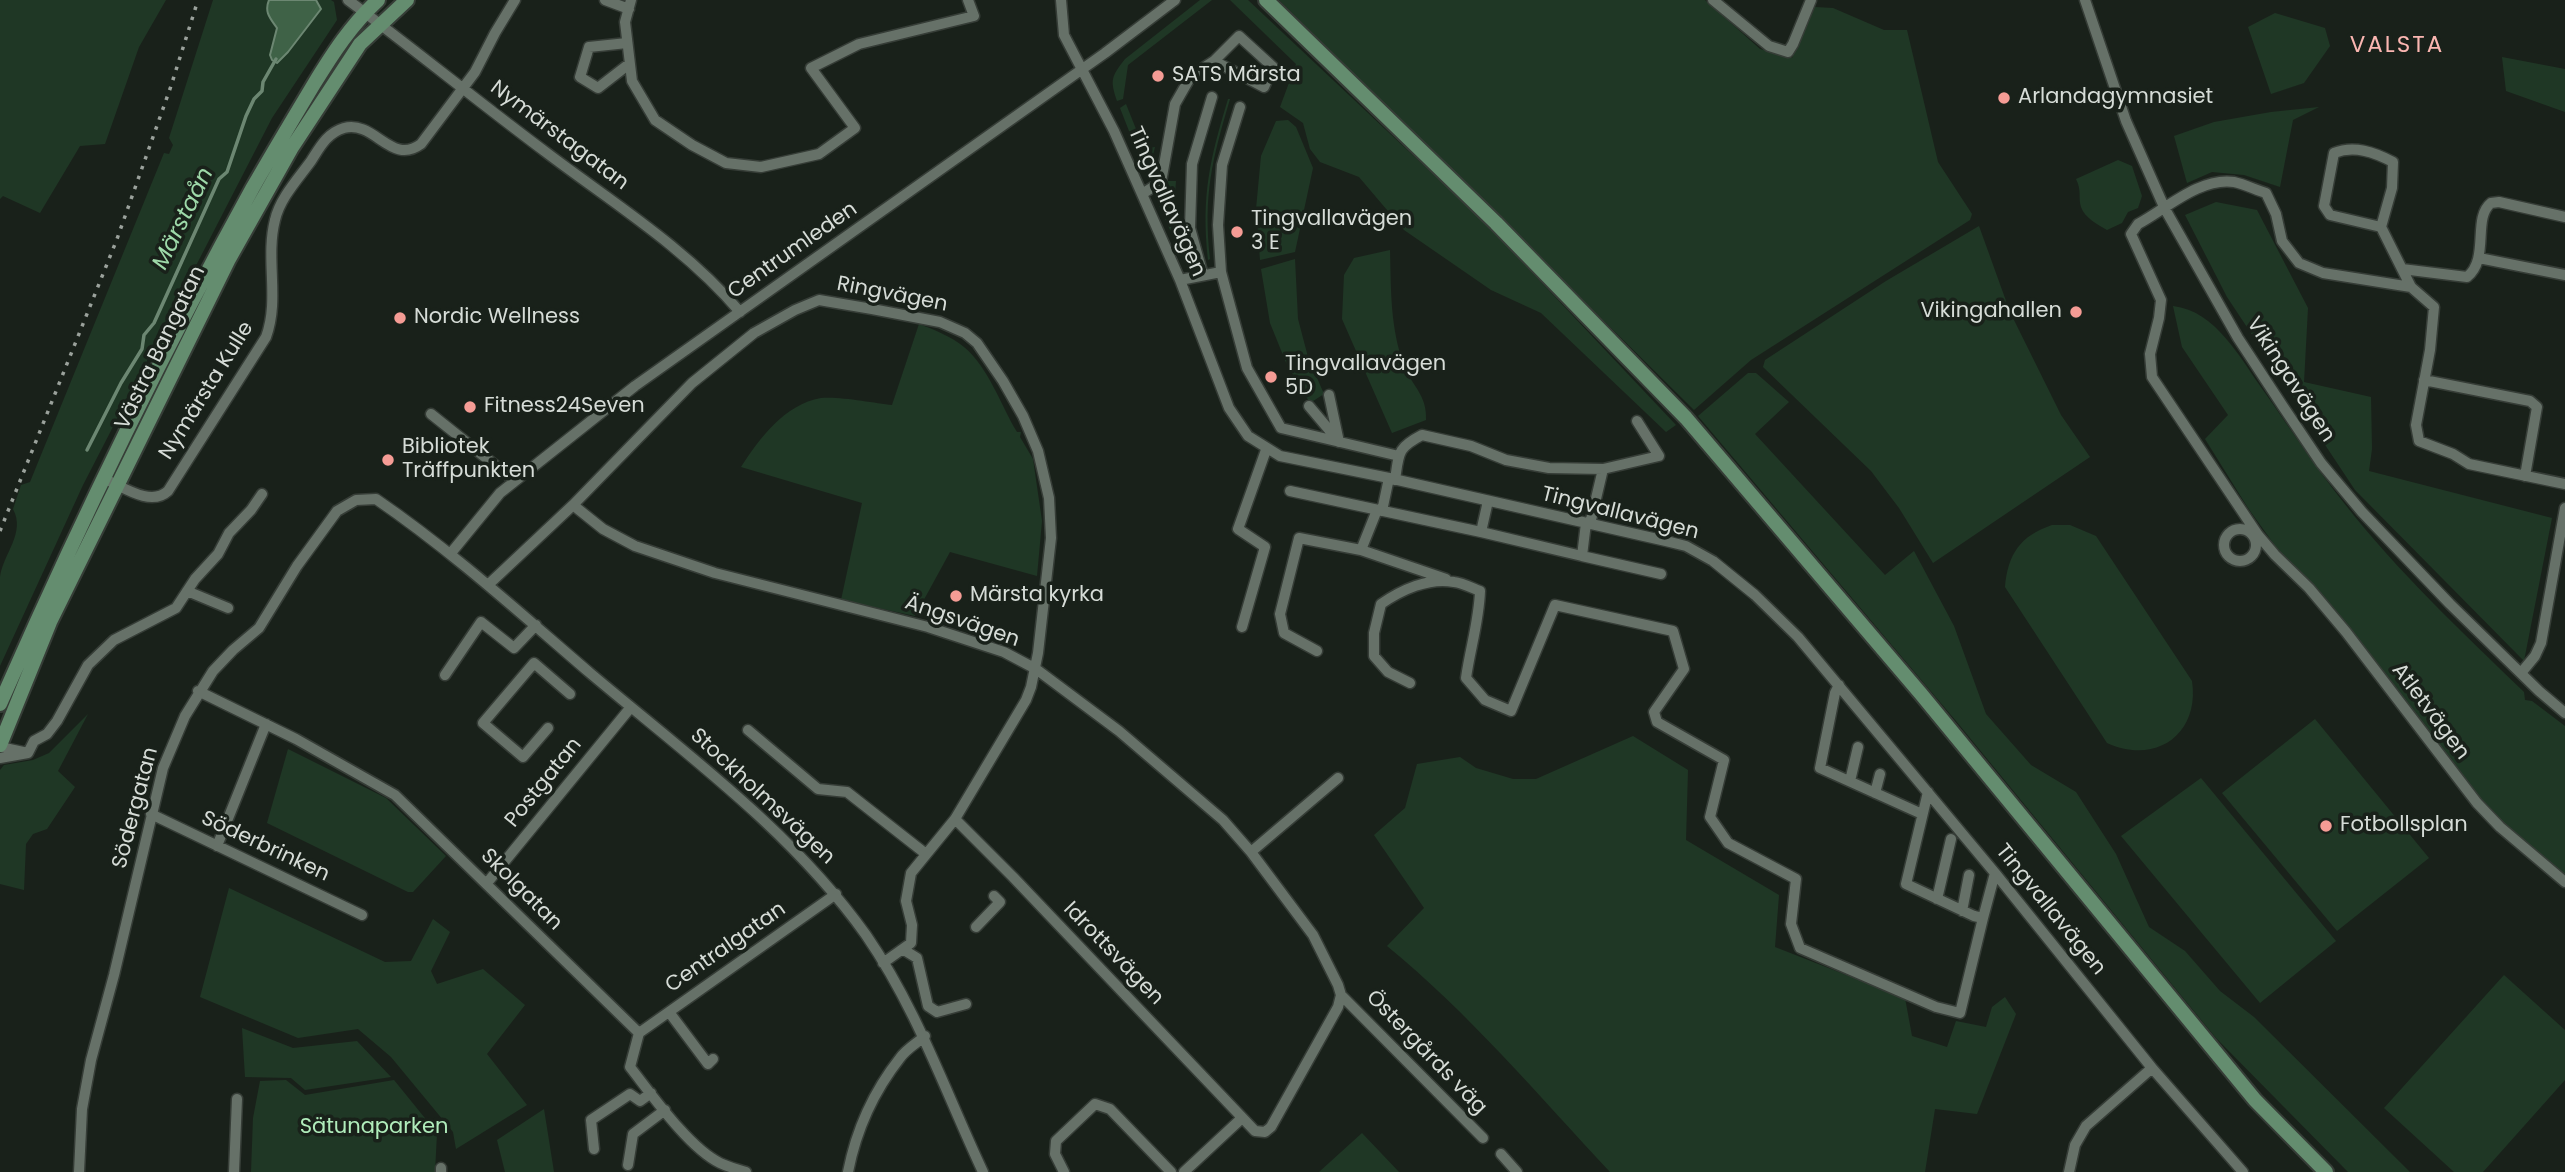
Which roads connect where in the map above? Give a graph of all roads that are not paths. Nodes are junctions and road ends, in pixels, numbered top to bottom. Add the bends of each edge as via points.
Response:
1 (348, 0) edge
2 (378, 0) edge
3 (407, 0) edge
4 (515, 0) edge
5 (605, 0) edge
6 (968, 0) edge
7 (1061, 0) edge
8 (1175, 0) edge
9 (1266, 0) edge
10 (1713, 0) edge
11 (1811, 0) edge
12 (2085, 0) edge
13 (630, 5) edge
14 (364, 12) junction
15 (381, 24) junction
16 (627, 44) junction
17 (1214, 61) junction
18 (629, 64) junction
19 (1082, 67) junction
20 (464, 89) junction
21 (1212, 97) dead end
22 (1240, 107) dead end
23 (1142, 194) junction
24 (2165, 209) junction
25 (2565, 217) edge
26 (2381, 227) junction
27 (2479, 257) junction
28 (2402, 269) junction
29 (1221, 272) junction
30 (1203, 275) junction
31 (2565, 275) edge
32 (1180, 281) junction
33 (2412, 287) junction
34 (740, 312) junction
35 (2424, 380) junction
36 (1329, 395) dead end
37 (1310, 406) dead end
38 (431, 414) dead end
39 (1637, 421) dead end
40 (1339, 442) junction
41 (1266, 450) junction
42 (1399, 456) junction
43 (1603, 469) junction
44 (2525, 476) junction
45 (1392, 479) junction
46 (515, 481) junction
47 (111, 482) junction
48 (2565, 484) edge
49 (1290, 491) dead end
50 (262, 494) dead end
51 (1488, 501) junction
52 (573, 505) junction
53 (2565, 509) edge
54 (1379, 510) junction
55 (2250, 523) junction
56 (1588, 524) junction
57 (1481, 532) junction
58 (2231, 532) junction
59 (1361, 550) junction
60 (451, 553) junction
61 (2275, 555) junction
62 (1582, 556) junction
63 (2247, 560) junction
64 (1661, 574) dead end
65 (1453, 581) junction
66 (489, 584) junction
67 (187, 591) junction
68 (228, 608) dead end
69 (536, 625) junction
70 (1242, 627) dead end
71 (1317, 651) dead end
72 (1035, 669) junction
73 (2521, 674) junction
74 (445, 675) dead end
75 (1410, 683) dead end
76 (1839, 685) junction
77 (198, 691) junction
78 (570, 694) dead end
79 (0, 704) edge
80 (632, 707) junction
81 (2565, 713) edge
82 (266, 724) junction
83 (548, 728) dead end
84 (748, 730) dead end
85 (0, 746) edge
86 (1858, 747) dead end
87 (28, 753) junction
88 (0, 758) edge
89 (1880, 774) dead end
90 (1338, 778) dead end
91 (1850, 781) junction
92 (1928, 792) junction
93 (1875, 793) junction
94 (151, 814) junction
95 (1922, 814) junction
96 (955, 819) junction
97 (1951, 839) dead end
98 (217, 846) junction
99 (1251, 852) junction
100 (926, 854) junction
101 (1995, 873) junction
102 (1969, 875) dead end
103 (2565, 882) edge
104 (487, 883) junction
105 (836, 894) junction
106 (994, 896) dead end
107 (1937, 899) junction
108 (1962, 911) junction
109 (362, 915) dead end
110 (1983, 918) junction
111 (975, 927) dead end
112 (904, 950) junction
113 (883, 963) junction
114 (1341, 995) junction
115 (966, 1004) dead end
116 (669, 1012) junction
117 (639, 1033) junction
118 (925, 1036) junction
119 (713, 1059) dead end
120 (2152, 1068) junction
121 (650, 1093) junction
122 (237, 1098) dead end
123 (664, 1110) junction
124 (1242, 1118) junction
125 (1483, 1138) dead end
126 (594, 1149) dead end
127 (1501, 1154) dead end
128 (628, 1165) dead end
129 (79, 1172) edge
130 (234, 1172) edge
131 (746, 1172) edge
132 (848, 1172) edge
133 (983, 1172) edge
134 (1064, 1172) edge
135 (1171, 1172) edge
136 (1184, 1172) edge
137 (1517, 1172) edge
138 (2069, 1172) edge
139 (2243, 1172) edge
140 (2326, 1172) edge

1 - 14 street, Nymärstagatan
2 - 14 street, Västra Bangatan
3 - 15 street, Västra Bangatan
4 - 20 street
5 - 13 street
6 - 18 street via 974,16 859,44 811,68 855,128 819,154 761,166 726,163 655,120 632,81
7 - 19 street, Tingvallavägen via 1064,34
8 - 19 street, Centrumleden
9 - 140 street via 1496,223 1686,418 2255,1100
10 - 11 street via 1753,35 1788,52
12 - 24 street, Vikingavägen via 2126,121
13 - 16 street via 625,22
14 - 15 street, Nymärstagatan
14 - 47 street, Västra Bangatan via 280,140 218,251
15 - 20 street, Nymärstagatan
15 - 47 street, Västra Bangatan via 360,44 291,149
16 - 18 street
16 - 18 street via 589,47 580,77 598,88
17 - 17 street via 1264,87 1273,66 1239,36
17 - 23 street via 1191,76 1175,104 1161,182
19 - 23 street, Tingvallavägen
19 - 34 street, Centrumleden
20 - 34 street, Nymärstagatan via 641,221 702,272
20 - 47 street, Nymärsta Kulle via 414,149 396,150 365,129 349,127 328,136 281,203 275,219 273,309 259,352 163,497
21 - 30 street via 1192,164 1190,228
22 - 29 street via 1222,165 1217,225
23 - 32 street, Tingvallavägen
24 - 33 street via 2203,186 2235,182 2266,193 2282,240 2299,263 2323,273
24 - 55 street, Atletvägen via 2138,224 2131,234 2161,300 2150,354 2152,377
24 - 73 street, Vikingavägen via 2238,338 2321,463 2362,512
25 - 27 street via 2491,203 2484,211
26 - 26 street via 2392,188 2393,162 2346,148 2334,153 2324,206 2330,215
26 - 28 street
27 - 28 street via 2467,277
27 - 31 street
28 - 33 street
29 - 30 street
29 - 40 street via 1247,368 1281,428
30 - 32 street
32 - 41 street, Tingvallavägen via 1229,408 1248,436
33 - 35 street via 2434,307
34 - 46 street, Centrumleden via 635,386
35 - 44 street via 2416,425 2419,441 2469,464
35 - 44 street via 2530,401 2537,407
36 - 40 street
37 - 40 street
38 - 46 street
39 - 43 street via 1659,456
40 - 42 street
41 - 45 street, Tingvallavägen via 1280,457
41 - 70 street via 1238,529 1265,547
42 - 43 street via 1405,444 1422,435 1506,460 1549,468
42 - 45 street
43 - 56 street
44 - 48 street
45 - 51 street, Tingvallavägen
45 - 54 street
46 - 60 street, Centrumleden
47 - 79 street, Västra Bangatan via 38,619
47 - 85 street, Västra Bangatan
49 - 54 street
50 - 67 street
51 - 56 street, Tingvallavägen
51 - 57 street
52 - 66 street, Ringvägen
52 - 72 street, Ängsvägen via 635,547 715,573 928,627 1004,652
52 - 72 street, Ringvägen via 692,383 754,333 795,310 819,300 940,322 977,343 1003,381 1038,451 1049,498 1051,538
53 - 73 street via 2541,643
54 - 57 street
54 - 59 street
55 - 58 street
55 - 61 street, Atletvägen
56 - 62 street
56 - 76 street, Tingvallavägen via 1686,546 1713,561 1780,619
57 - 62 street
58 - 63 street via 2224,545 2228,555 2236,561
58 - 63 street via 2247,530 2254,537 2255,553
59 - 65 street
59 - 71 street via 1299,538 1280,614 1284,633
60 - 66 street, Stockholmsvägen
60 - 77 street, Södergatan via 376,499 356,500 337,511 258,628
61 - 63 street
61 - 103 street, Atletvägen via 2339,624 2477,803
62 - 64 street
65 - 75 street via 1428,582 1398,592 1381,604 1374,656 1388,672
65 - 110 street via 1480,592 1466,678 1485,701 1511,711 1555,605 1674,631 1684,669 1654,712 1657,722 1724,760 1710,817 1728,843 1797,879 1791,924 1800,948 1960,1013
66 - 69 street, Stockholmsvägen
67 - 68 street
67 - 87 street via 176,608 100,652 79,676 57,721 34,741
69 - 74 street via 514,648 481,622
69 - 80 street, Stockholmsvägen
72 - 96 street, Ringvägen via 1026,700
72 - 99 street, Ängsvägen via 1192,792
73 - 81 street, Vikingavägen
76 - 91 street via 1820,768
76 - 92 street, Tingvallavägen
77 - 82 street, Skolgatan
77 - 94 street, Södergatan via 163,768
78 - 83 street via 534,663 482,723 523,757
80 - 104 street, Postgatan
80 - 105 street, Stockholmsvägen via 790,845
82 - 98 street
82 - 104 street, Skolgatan via 395,794
84 - 100 street via 818,789 846,792
85 - 87 street
86 - 91 street
87 - 88 street
89 - 93 street
90 - 99 street
91 - 93 street
92 - 95 street
92 - 101 street, Tingvallavägen
93 - 95 street
94 - 98 street, Söderbrinken
94 - 129 street, Södergatan via 91,1060 82,1109
95 - 107 street via 1906,884
96 - 100 street, Ringvägen
96 - 124 street, Idrottsvägen
97 - 107 street
98 - 109 street, Söderbrinken
99 - 114 street, Ängsvägen via 1313,936
100 - 112 street, Ringvägen via 908,885 906,901 913,936
101 - 110 street
101 - 120 street, Tingvallavägen
102 - 108 street
104 - 117 street, Skolgatan
105 - 113 street, Stockholmsvägen
105 - 116 street, Centralgatan
106 - 111 street via 1000,902
107 - 108 street
108 - 110 street
112 - 113 street
112 - 115 street via 917,958 928,1006 937,1012
113 - 118 street, Stockholmsvägen
114 - 124 street via 1272,1127 1260,1133
114 - 125 street, Östergårds väg
116 - 117 street, Centralgatan
116 - 119 street via 708,1064
117 - 121 street via 629,1067
118 - 132 street via 901,1055 877,1094 859,1128
118 - 133 street, Stockholmsvägen
120 - 138 street via 2086,1126 2075,1145
120 - 139 street, Tingvallavägen
121 - 123 street
121 - 126 street via 640,1101 630,1094 591,1120
122 - 130 street
123 - 128 street via 634,1134
123 - 131 street via 704,1152
124 - 136 street
127 - 137 street
134 - 135 street via 1055,1154 1056,1141 1095,1104 1110,1109

